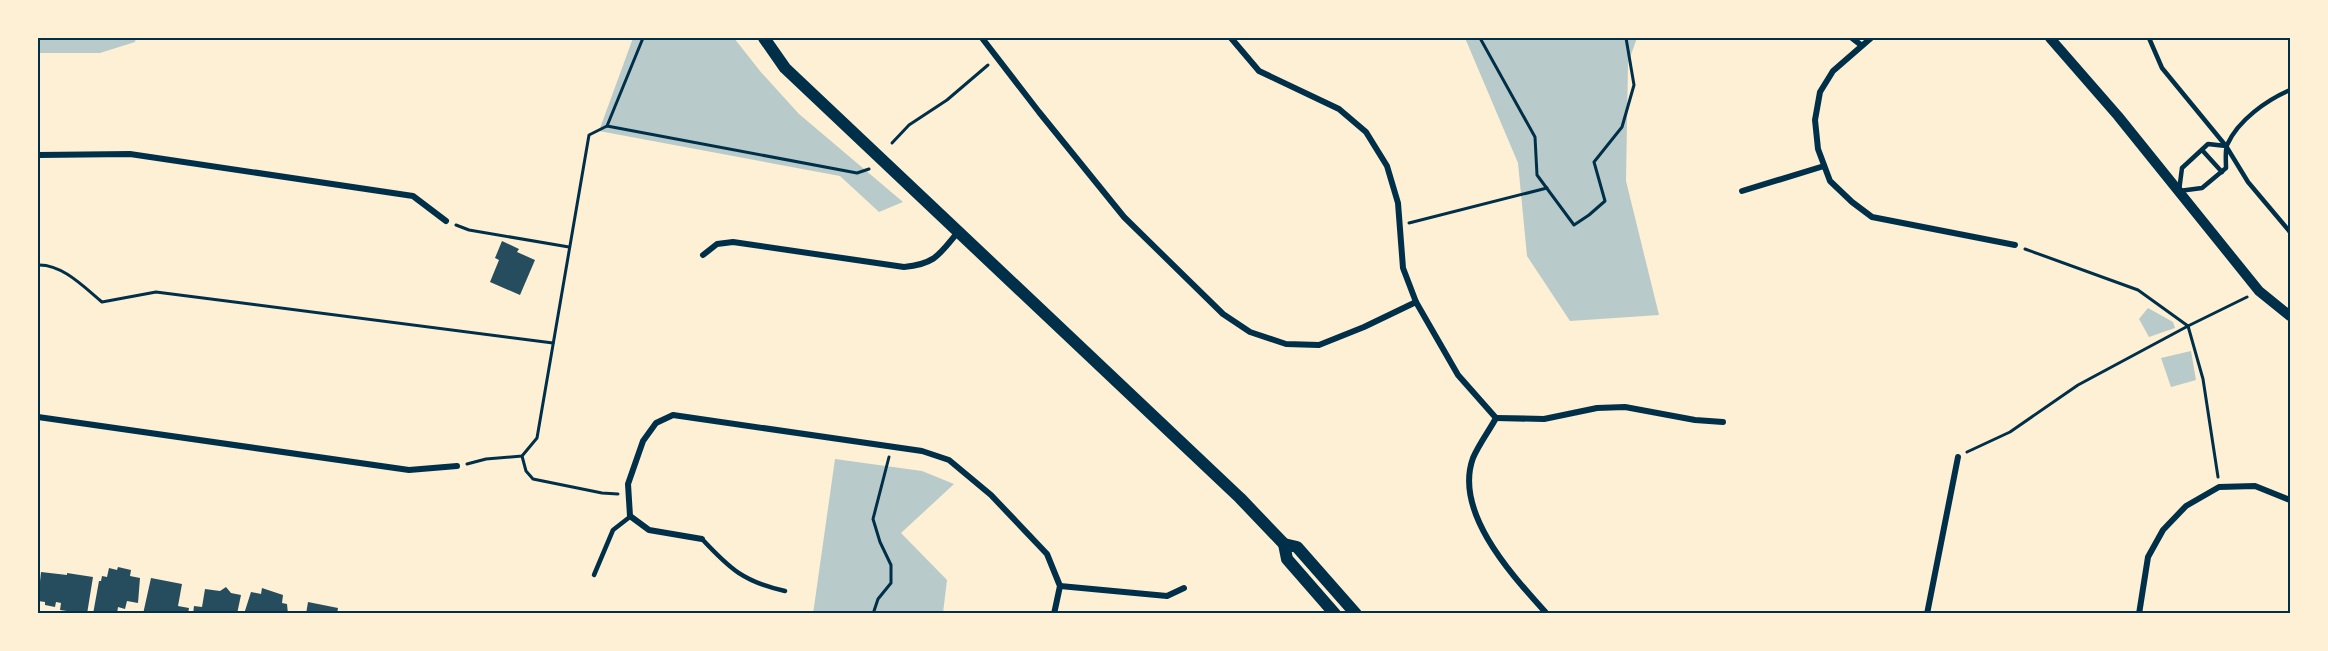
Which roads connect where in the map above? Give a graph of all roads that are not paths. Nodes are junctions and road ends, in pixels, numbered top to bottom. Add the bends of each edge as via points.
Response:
1 (764, 38) edge
2 (982, 38) edge
3 (1231, 38) edge
4 (1852, 38) edge
5 (1871, 38) edge
6 (2050, 38) edge
7 (2149, 38) edge
8 (1862, 45) junction
9 (2290, 90) edge
10 (2226, 146) junction
11 (2202, 150) junction
12 (38, 155) edge
13 (1824, 166) junction
14 (2222, 172) junction
15 (1742, 191) dead end
16 (2179, 191) junction
17 (446, 221) road end
18 (959, 232) junction
19 (2290, 232) edge
20 (2015, 245) road end
21 (703, 255) dead end
22 (1416, 302) junction
23 (2290, 316) edge
24 (38, 417) edge
25 (1496, 418) junction
26 (1723, 422) dead end
27 (1958, 457) road end
28 (457, 466) road end
29 (2290, 500) edge
30 (631, 516) junction
31 (702, 539) joint
32 (1284, 544) junction
33 (594, 575) dead end
34 (1060, 586) junction
35 (1184, 588) dead end
36 (785, 591) dead end
37 (1054, 614) edge
38 (1335, 614) edge
39 (1356, 614) edge
40 (1546, 614) edge
41 (1927, 614) edge
42 (2139, 614) edge

1 - 18 main road via 785,68
2 - 22 street via 1124,217 1223,314 1250,332 1286,344 1319,345
3 - 22 street via 1259,71 1339,109 1366,132 1387,166 1398,203 1403,267
4 - 8 street
5 - 8 street
6 - 16 street
7 - 10 lane via 2162,68
8 - 13 street via 1833,71 1820,92 1815,120
9 - 10 lane via 2243,122
10 - 11 lane via 2208,144
10 - 14 lane via 2226,168
10 - 19 lane via 2248,182
11 - 14 lane
11 - 16 lane via 2182,168
12 - 17 street via 130,154 413,196
13 - 15 street
13 - 20 street via 1830,181 1872,217
14 - 16 lane via 2202,188
16 - 23 street via 2259,291
18 - 21 street via 933,261 918,266 734,242 717,244
18 - 32 main road
22 - 25 street via 1458,375
24 - 28 street via 409,470
25 - 26 street via 1544,419 1597,408 1625,407
25 - 40 street via 1473,459 1470,484 1474,508 1486,539
27 - 41 street
29 - 42 street via 2255,486 2219,487 2186,507 2163,530 2148,558
30 - 31 street via 649,530
30 - 33 lane via 613,530
30 - 34 street via 628,484 643,441 656,423 673,415 922,451 949,459 991,495 1047,554
31 - 36 lane via 736,573 760,586
32 - 38 main road via 1287,559
32 - 39 main road via 1298,547
34 - 35 street via 1167,596
34 - 37 street

